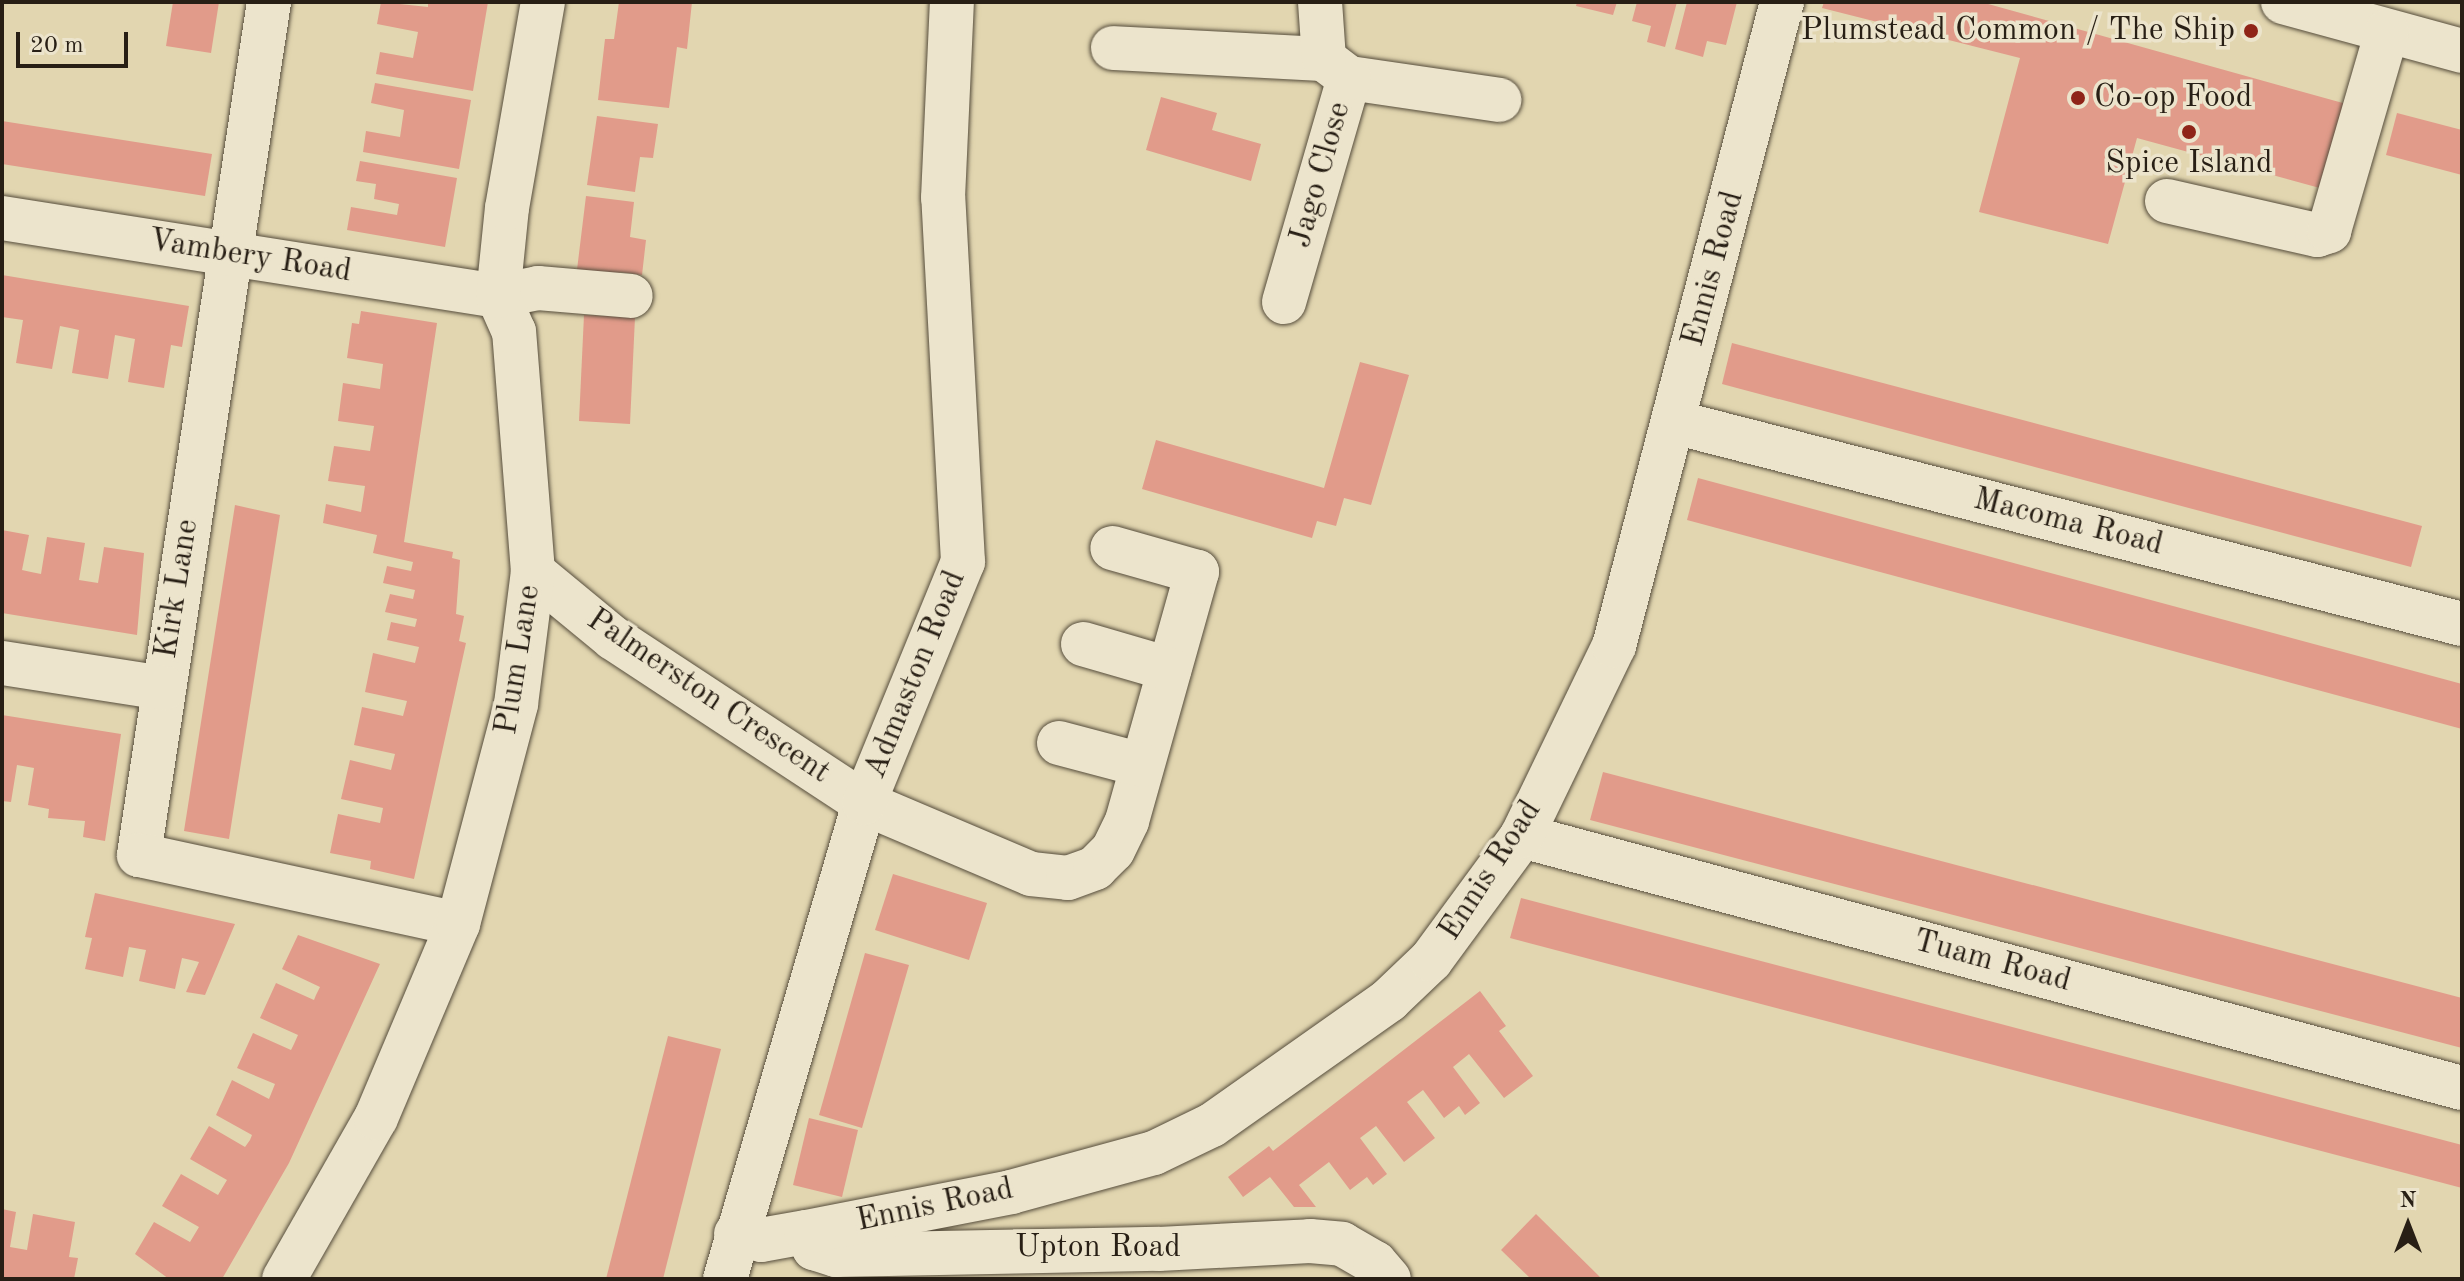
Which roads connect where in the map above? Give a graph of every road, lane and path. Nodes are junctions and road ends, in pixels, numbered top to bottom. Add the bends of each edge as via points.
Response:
1 (269, 2) edge
2 (543, 2) edge
3 (952, 2) edge
4 (1320, 2) edge
5 (1782, 2) edge
6 (2283, 2) edge
7 (2387, 31) junction
8 (1113, 48) dead end
9 (2462, 51) edge
10 (1336, 69) junction
11 (1499, 100) dead end
12 (2167, 201) dead end
13 (2, 218) edge
14 (231, 254) junction
15 (498, 296) junction
16 (631, 296) dead end
17 (1284, 302) dead end
18 (1674, 422) junction
19 (1112, 548) dead end
20 (533, 572) junction
21 (2462, 624) edge
22 (1083, 644) dead end
23 (2, 663) edge
24 (1169, 669) junction
25 (164, 688) junction
26 (1059, 743) dead end
27 (1142, 765) junction
28 (864, 803) junction
29 (1522, 836) junction
30 (458, 924) junction
31 (2462, 1088) edge
32 (806, 1232) junction
33 (736, 1234) junction
34 (1152, 1264) edge
35 (284, 1279) edge
36 (725, 1279) edge
37 (1389, 1279) edge

1 - 14 street, Kirk Lane
2 - 15 street, Plum Lane via 507,208
3 - 28 street, Admaston Road via 943,198 963,562
4 - 10 street, Jago Close
5 - 18 street, Ennis Road
6 - 7 street
7 - 9 street
7 - 12 street via 2329,231 2317,235
8 - 10 street, Jago Close
10 - 11 street
10 - 17 street, Jago Close
13 - 14 street, Vambery Road
14 - 15 street, Vambery Road
14 - 25 street, Kirk Lane
15 - 16 street via 538,288
15 - 20 street, Plum Lane via 514,332
18 - 21 street, Macoma Road
18 - 29 street, Ennis Road via 1614,646
19 - 24 street, Palmerston Crescent via 1197,572
20 - 28 street, Palmerston Crescent via 613,638
20 - 30 street, Plum Lane via 516,704
22 - 24 street
23 - 25 street
24 - 27 street, Palmerston Crescent
25 - 30 street, Kirk Lane via 139,855
26 - 27 street
27 - 28 street, Palmerston Crescent via 1113,850 1095,868 1068,878 1031,874
28 - 33 street, Admaston Road
29 - 31 street, Tuam Road
29 - 32 street, Ennis Road via 1431,960 1389,1000 1212,1125 1154,1153 1026,1188
30 - 35 street, Plum Lane via 376,1118
32 - 33 street, Ennis Road via 761,1240
32 - 34 street, Upton Road via 814,1248 836,1255
33 - 36 street, Admaston Road
34 - 37 street, Upton Road via 1310,1241 1342,1244 1375,1263

